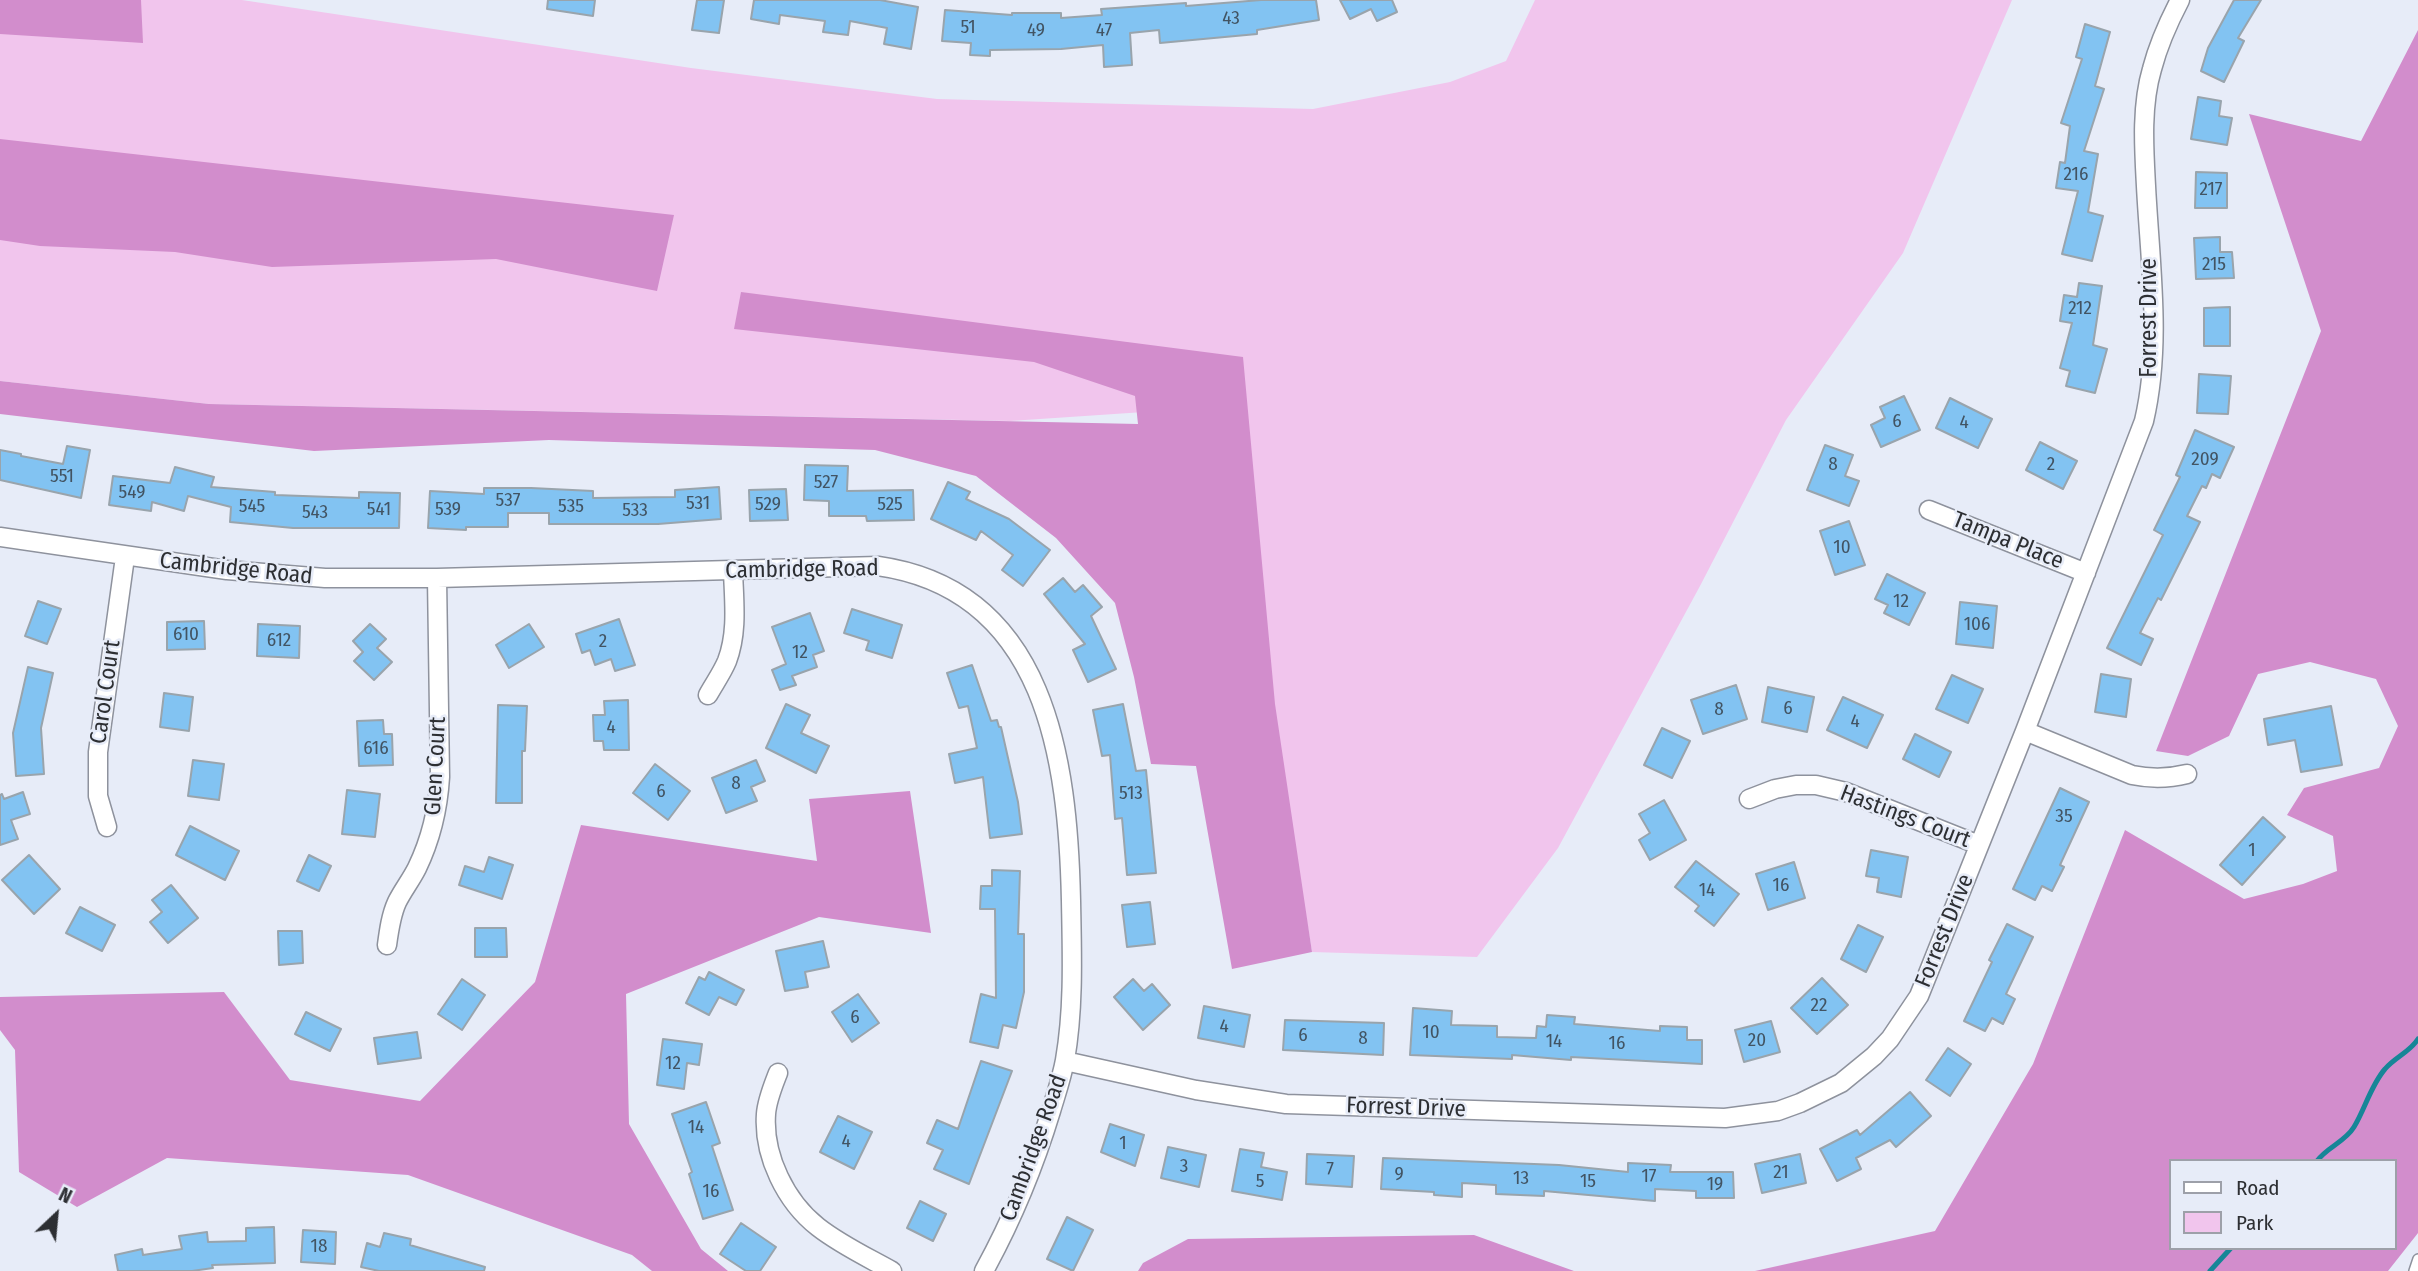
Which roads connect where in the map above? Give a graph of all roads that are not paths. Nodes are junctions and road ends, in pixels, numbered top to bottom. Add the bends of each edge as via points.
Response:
1 (2180, 0) edge
2 (1929, 510) dead end
3 (0, 537) edge
4 (125, 557) junction
5 (733, 571) junction
6 (2086, 573) junction
7 (436, 578) junction
8 (708, 695) dead end
9 (2025, 732) junction
10 (2187, 774) dead end
11 (1749, 799) dead end
12 (107, 827) dead end
13 (1979, 845) junction
14 (387, 945) dead end
15 (1065, 1061) junction
16 (778, 1073) dead end
17 (2418, 1259) edge
18 (892, 1271) edge
19 (984, 1271) edge
20 (2414, 1271) edge

1 - 6 street, Forrest Drive via 2152,70 2146,104 2154,351 2149,398 2137,443
2 - 6 street, Tampa Place
3 - 4 street, Cambridge Road
4 - 7 street, Cambridge Road via 262,574
4 - 12 street, Carol Court via 96,773
5 - 7 street, Cambridge Road
5 - 8 street via 732,643
5 - 15 street, Cambridge Road via 878,566 901,570 926,577 963,597 993,621 1017,650 1044,709 1066,811 1072,969
6 - 9 street, Forrest Drive
7 - 14 street, Glen Court via 438,801 423,853 396,903
9 - 10 street via 2132,775 2148,779
9 - 13 street, Forrest Drive
11 - 13 street, Hastings Court via 1776,789 1816,785 1846,792
13 - 15 street, Forrest Drive via 1919,996 1890,1039 1841,1083 1778,1111 1725,1118 1286,1104
15 - 19 street, Cambridge Road via 1029,1176
16 - 18 street via 766,1112 766,1133 786,1189 815,1225
17 - 20 lane

